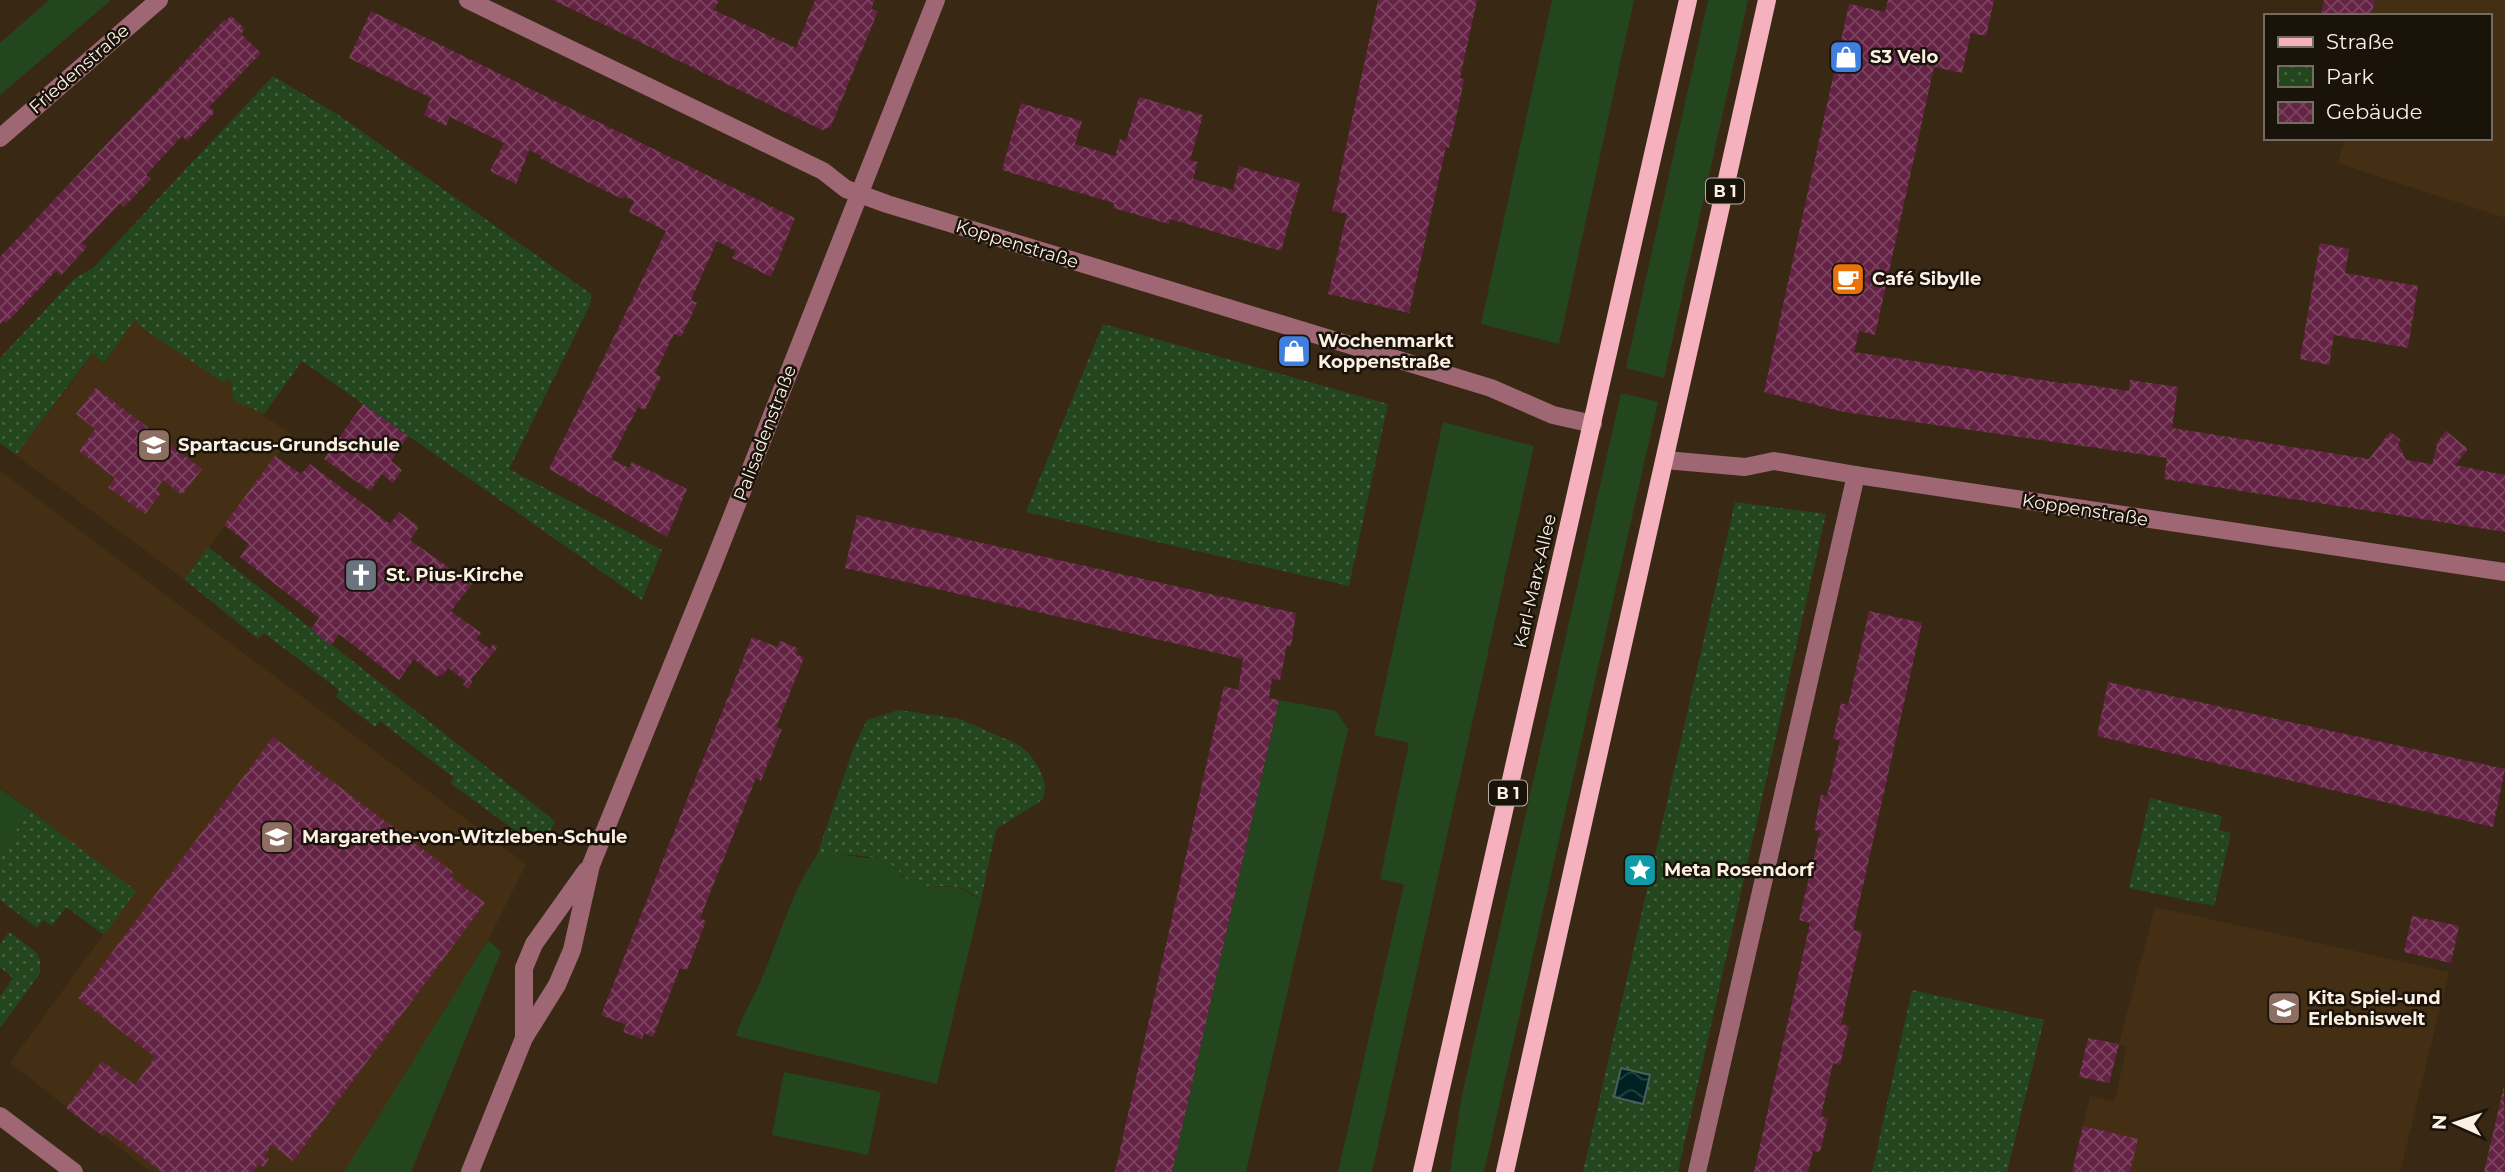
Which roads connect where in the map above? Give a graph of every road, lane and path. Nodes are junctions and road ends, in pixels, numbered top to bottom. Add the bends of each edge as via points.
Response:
1 (159, 0) edge
2 (468, 0) edge
3 (936, 0) edge
4 (1688, 0) edge
5 (1767, 0) edge
6 (0, 138) edge
7 (860, 194) junction
8 (1592, 424) junction
9 (1665, 460) junction
10 (1856, 475) junction
11 (2505, 572) edge
12 (591, 865) junction
13 (524, 1038) junction
14 (0, 1116) edge
15 (74, 1172) edge
16 (470, 1172) edge
17 (1422, 1172) edge
18 (1505, 1172) edge
19 (1697, 1172) edge

1 - 6 street, Friedenstraße
2 - 7 street, Koppenstraße via 811,165
3 - 7 street, Palisadenstraße
4 - 8 main road, Karl-Marx-Allee / B 1
5 - 9 main road, B 1
7 - 8 street, Koppenstraße via 1491,388 1553,415
7 - 12 street, Palisadenstraße
8 - 17 main road, Karl-Marx-Allee / B 1
9 - 10 street, Koppenstraße via 1745,467 1774,461
9 - 18 main road, B 1
10 - 11 street, Koppenstraße
10 - 19 street
12 - 13 street, Palisadenstraße via 572,950 558,985
12 - 13 street, Palisadenstraße via 534,944 524,968
13 - 16 street, Palisadenstraße
14 - 15 street

